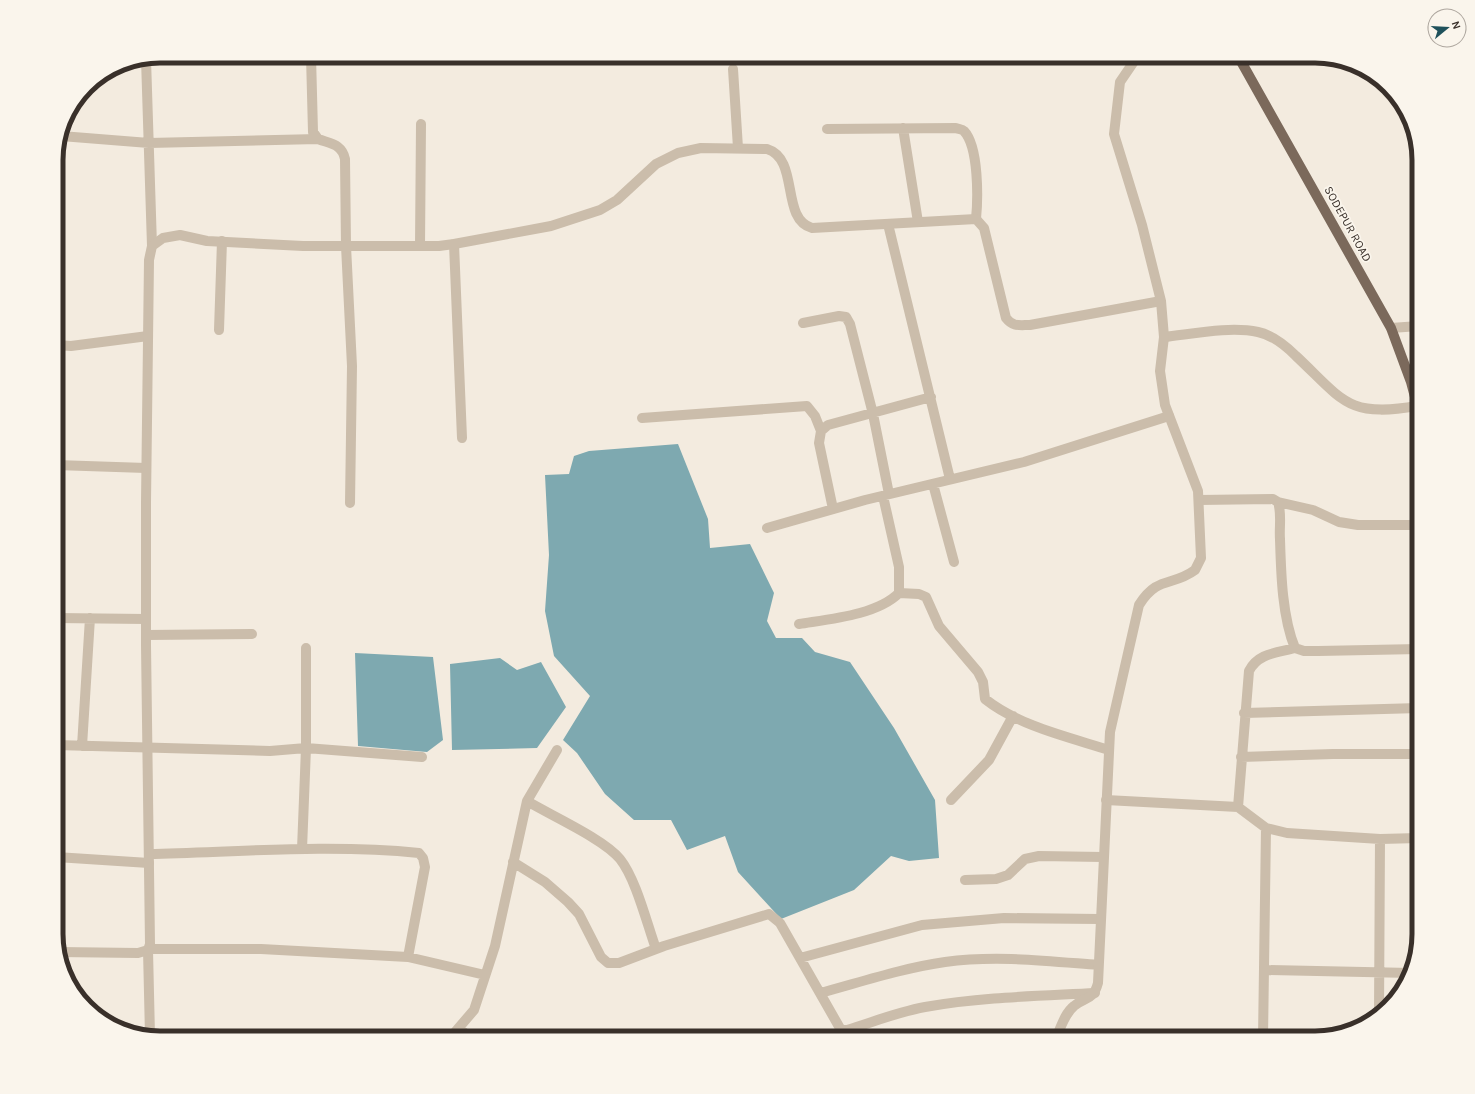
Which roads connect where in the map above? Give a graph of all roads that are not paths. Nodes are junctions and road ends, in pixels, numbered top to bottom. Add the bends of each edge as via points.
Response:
1 (311, 63) edge
2 (1133, 63) edge
3 (1242, 63) edge
4 (146, 64) edge
5 (733, 69) dead end
6 (421, 124) dead end
7 (903, 128) junction
8 (827, 129) dead end
9 (66, 136) edge
10 (318, 139) junction
11 (148, 143) junction
12 (738, 148) junction
13 (976, 219) junction
14 (918, 222) junction
15 (888, 224) junction
16 (222, 241) junction
17 (454, 244) junction
18 (152, 246) junction
19 (346, 246) junction
20 (420, 246) junction
21 (1160, 301) junction
22 (803, 323) dead end
23 (1412, 326) edge
24 (1391, 328) junction
25 (219, 330) dead end
26 (148, 336) junction
27 (1164, 337) junction
28 (63, 345) edge
29 (1412, 386) edge
30 (931, 397) junction
31 (1412, 409) edge
32 (873, 414) junction
33 (1169, 416) junction
34 (642, 418) dead end
35 (821, 431) junction
36 (462, 438) dead end
37 (63, 465) edge
38 (146, 468) junction
39 (950, 480) junction
40 (933, 484) junction
41 (886, 495) junction
42 (1199, 500) junction
43 (1278, 502) junction
44 (350, 503) dead end
45 (833, 509) junction
46 (1412, 525) edge
47 (767, 528) dead end
48 (954, 562) dead end
49 (899, 593) junction
50 (63, 618) edge
51 (90, 618) junction
52 (146, 619) junction
53 (799, 624) dead end
54 (252, 634) dead end
55 (146, 635) junction
56 (306, 648) dead end
57 (1295, 648) junction
58 (1412, 649) edge
59 (1412, 708) edge
60 (1244, 713) junction
61 (1013, 716) junction
62 (63, 745) edge
63 (82, 746) junction
64 (147, 747) junction
65 (306, 748) junction
66 (557, 750) dead end
67 (1109, 750) junction
68 (1412, 754) edge
69 (422, 757) dead end
70 (1241, 757) junction
71 (951, 800) dead end
72 (1106, 800) junction
73 (527, 801) junction
74 (1238, 807) junction
75 (1266, 828) junction
76 (1380, 838) junction
77 (1412, 838) edge
78 (302, 849) junction
79 (63, 857) edge
80 (1103, 857) junction
81 (149, 858) junction
82 (513, 862) junction
83 (965, 880) dead end
84 (1100, 919) junction
85 (149, 949) junction
86 (656, 949) junction
87 (65, 952) edge
88 (408, 958) junction
89 (800, 958) junction
90 (1098, 965) junction
91 (1264, 970) junction
92 (1380, 972) junction
93 (1404, 973) edge
94 (485, 975) junction
95 (820, 993) junction
96 (1095, 993) junction
97 (1379, 1007) edge
98 (459, 1028) junction
99 (150, 1030) edge
100 (456, 1031) edge
101 (462, 1031) edge
102 (1059, 1031) edge
103 (1263, 1031) edge

1 - 10 street via 313,132
2 - 21 street via 1120,82 1114,134 1142,225
3 - 24 main road, SODEPUR ROAD
4 - 11 street
5 - 12 street
6 - 20 street
7 - 8 street
7 - 13 street via 963,130 975,165 979,195
7 - 14 street
9 - 11 street
10 - 11 street
10 - 19 street via 340,147 344,152
11 - 18 street
12 - 15 street via 774,151 784,166 796,214 805,226 812,228
12 - 17 street via 700,148 678,153 656,164 617,200 600,210 551,226
13 - 14 street
13 - 21 street via 984,228 1006,318 1010,324 1030,325
14 - 15 street
15 - 30 street
16 - 18 street via 180,235 163,238
16 - 19 street
16 - 25 street
17 - 20 street
17 - 36 street
18 - 26 street via 149,260
19 - 20 street
19 - 44 street via 352,366
21 - 27 street
22 - 32 street via 838,316 846,317
23 - 24 street
24 - 29 main road, SODEPUR ROAD
26 - 28 street
26 - 38 street
27 - 31 street via 1238,330 1259,332 1283,343 1334,393 1349,404 1391,411
27 - 33 street via 1160,371 1164,405
30 - 32 street
30 - 39 street
32 - 35 street via 828,425
32 - 41 street
33 - 39 street via 1024,462
33 - 42 street via 1198,491
34 - 35 street via 807,406 815,416
35 - 45 street via 819,443
37 - 38 street
38 - 52 street
39 - 40 street
40 - 41 street
40 - 48 street
41 - 45 street
41 - 49 street via 899,566
42 - 43 street via 1273,499
42 - 67 street via 1201,558 1191,573 1156,585 1139,604 1110,732
43 - 46 street via 1313,510 1339,522 1358,525
43 - 57 street via 1285,608
45 - 47 street
49 - 53 street via 892,600 861,613
49 - 61 street via 926,597 939,626 978,672 983,682 985,699
50 - 51 street
51 - 52 street
51 - 63 street
52 - 55 street
54 - 55 street
55 - 64 street
56 - 65 street
57 - 58 street via 1304,651
57 - 60 street via 1254,661 1249,671
59 - 60 street
60 - 70 street
61 - 67 street
61 - 71 street via 989,760
62 - 63 street
63 - 64 street
64 - 65 street via 270,751
64 - 81 street
65 - 69 street
65 - 78 street
66 - 73 street
67 - 72 street
68 - 70 street
70 - 74 street
72 - 74 street
72 - 80 street
73 - 82 street
73 - 86 street via 604,845 620,859 631,880
74 - 75 street
75 - 76 street via 1287,833
75 - 91 street
76 - 77 street
76 - 92 street
78 - 81 street
78 - 88 street via 419,853 425,867
79 - 81 street
80 - 83 street via 1039,856 1025,859 1008,875 996,879
80 - 84 street
81 - 85 street
82 - 86 street via 545,882 568,902 579,914 601,957 608,963 620,963
82 - 94 street via 495,946
84 - 89 street via 1004,918 922,925
84 - 90 street
85 - 87 street via 138,953
85 - 88 street via 261,948
85 - 99 street
86 - 89 street via 769,914 780,923
88 - 94 street
89 - 95 street
90 - 95 street via 1019,959 945,962
90 - 96 street
91 - 92 street
91 - 103 street
92 - 93 street
92 - 97 street
94 - 98 street via 474,1010
95 - 96 street via 837,1025 841,1030 847,1030 882,1017 926,1007 1015,997
96 - 102 street via 1074,1006
98 - 100 street
98 - 101 street

